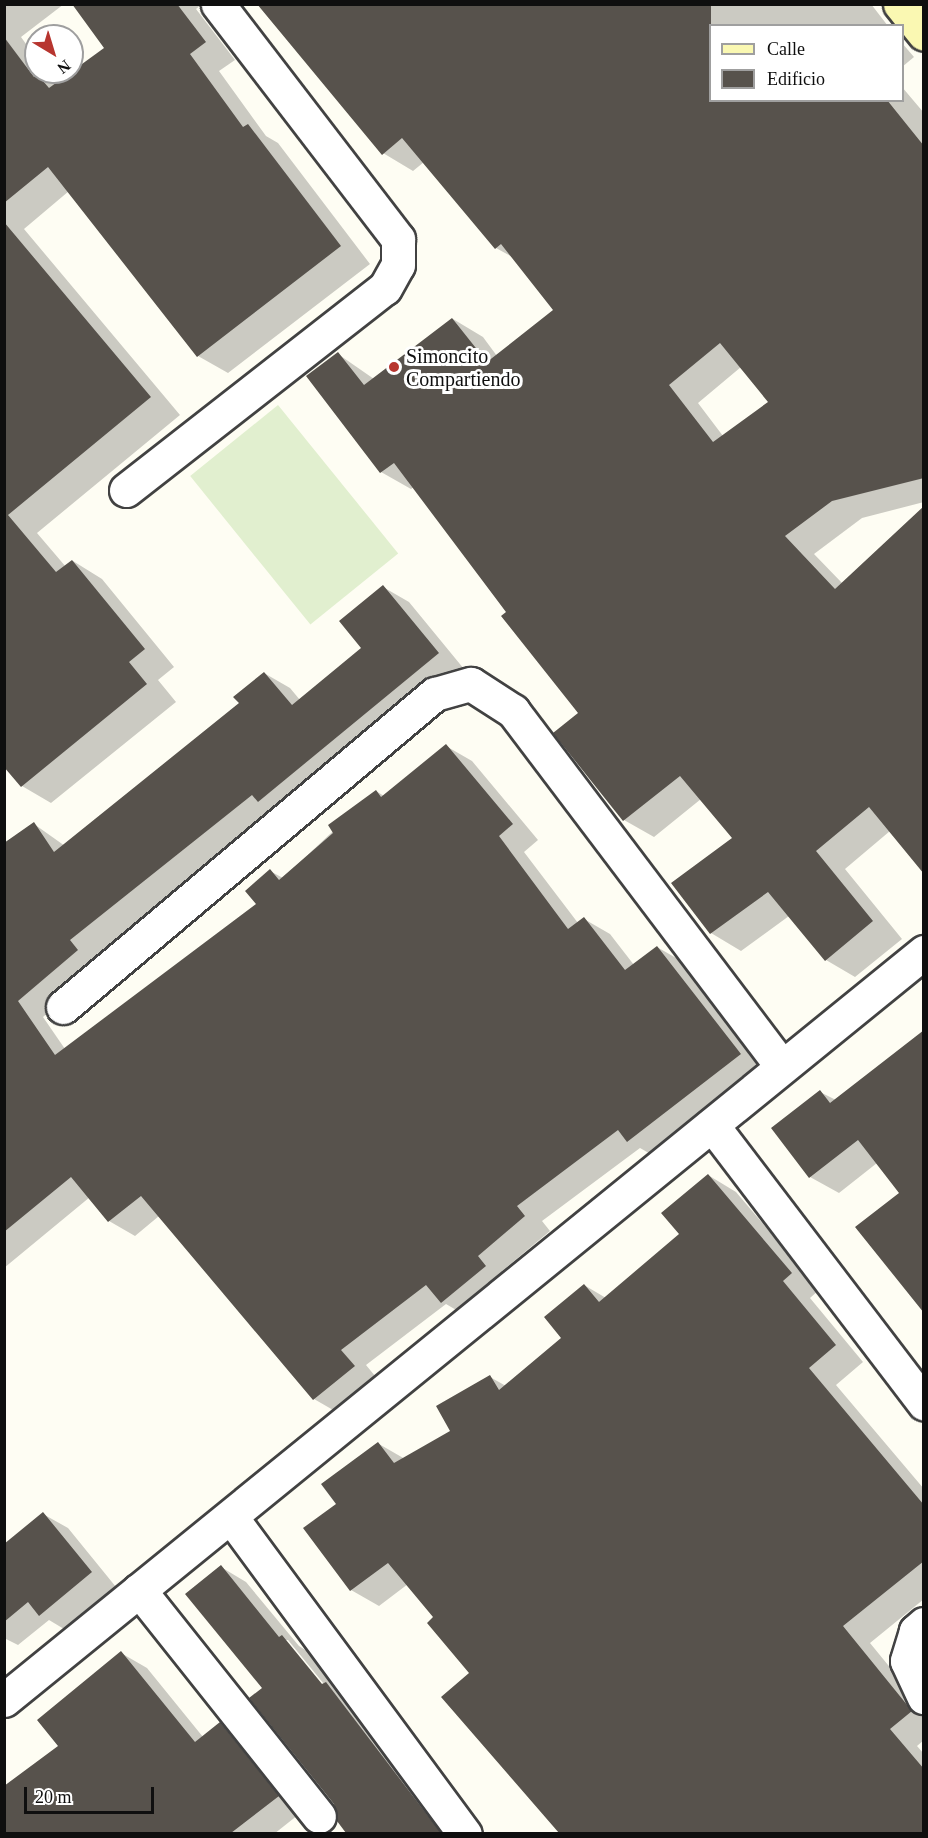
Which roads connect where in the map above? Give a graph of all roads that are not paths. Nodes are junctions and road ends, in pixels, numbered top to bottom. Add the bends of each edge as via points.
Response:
1 (218, 4) edge
2 (900, 4) edge
3 (924, 34) edge
4 (126, 490) dead end
5 (924, 952) edge
6 (63, 1007) dead end
7 (781, 1066) junction
8 (712, 1125) junction
9 (924, 1403) edge
10 (231, 1517) junction
11 (139, 1590) junction
12 (924, 1624) edge
13 (924, 1697) edge
14 (4, 1700) edge
15 (319, 1816) dead end
16 (465, 1833) edge

1 - 4 street via 398,239 398,265 385,288
2 - 3 street
5 - 7 street
6 - 7 street via 435,694 471,684 513,711
7 - 8 street
8 - 9 street
8 - 10 street
10 - 11 street
10 - 16 street
11 - 14 street
11 - 15 street
12 - 13 street via 916,1631 907,1661

